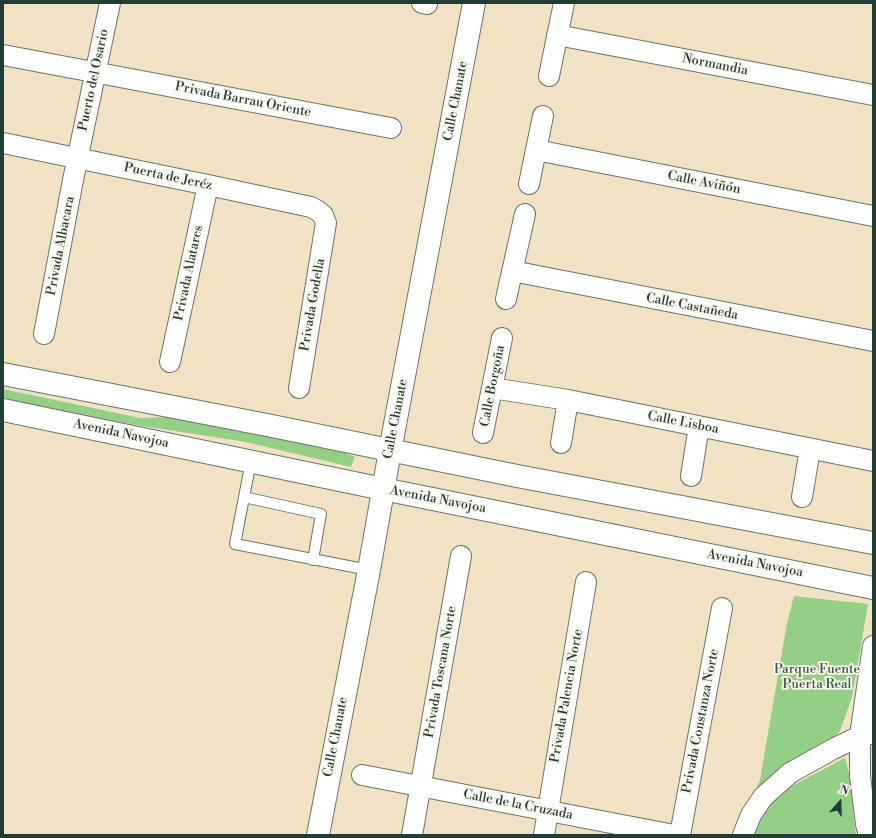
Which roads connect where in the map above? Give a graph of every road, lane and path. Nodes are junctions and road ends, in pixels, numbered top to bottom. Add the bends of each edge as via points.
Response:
1 (110, 3) edge
2 (474, 3) edge
3 (564, 3) edge
4 (557, 35) junction
5 (3, 55) edge
6 (95, 73) junction
7 (549, 76) dead end
8 (873, 96) edge
9 (543, 116) dead end
10 (391, 128) dead end
11 (3, 143) edge
12 (536, 150) junction
13 (77, 157) junction
14 (529, 184) dead end
15 (208, 185) junction
16 (525, 214) dead end
17 (873, 216) edge
18 (326, 223) joint
19 (512, 271) junction
20 (506, 299) dead end
21 (44, 334) dead end
22 (502, 338) dead end
23 (873, 341) edge
24 (170, 362) dead end
25 (3, 374) edge
26 (299, 388) dead end
27 (492, 388) junction
28 (568, 400) junction
29 (3, 410) edge
30 (699, 426) junction
31 (483, 434) dead end
32 (561, 443) dead end
33 (810, 449) junction
34 (390, 451) junction
35 (873, 461) edge
36 (250, 462) junction
37 (691, 476) dead end
38 (383, 489) junction
39 (244, 497) junction
40 (802, 497) dead end
41 (873, 543) edge
42 (461, 556) dead end
43 (313, 560) junction
44 (369, 570) junction
45 (586, 582) dead end
46 (873, 588) edge
47 (722, 608) dead end
48 (873, 646) edge
49 (867, 735) edge
50 (362, 775) dead end
51 (421, 787) junction
52 (548, 810) junction
53 (318, 835) edge
54 (412, 835) edge
55 (544, 835) edge
56 (674, 835) edge
57 (680, 835) edge
58 (743, 835) edge
59 (869, 835) edge

1 - 6 street, Puerto del Osario
2 - 34 street, Calle Chanate
3 - 4 street
4 - 7 street
4 - 8 street, Normandia
5 - 6 street, Privada Barrau Oriente
6 - 10 street, Privada Barrau Oriente
6 - 13 street, Puerto del Osario
9 - 12 street
11 - 13 street, Puerta de Jeréz
12 - 14 street
12 - 17 street, Calle Aviñón
13 - 15 street, Puerta de Jeréz
13 - 21 street, Privada Albacara
15 - 18 street, Puerta de Jeréz via 311,207 323,215
15 - 24 street, Privada Alatares
16 - 19 street
18 - 26 street, Privada Godella
19 - 20 street
19 - 23 street, Calle Castañeda
22 - 27 street, Calle Borgoña
25 - 34 street
27 - 28 street, Calle Lisboa
27 - 31 street, Calle Borgoña
28 - 30 street, Calle Lisboa
28 - 32 street
29 - 36 street, Avenida Navojoa
30 - 33 street, Calle Lisboa
30 - 37 street
33 - 35 street, Calle Lisboa
33 - 40 street
34 - 38 street, Calle Chanate
34 - 41 street
36 - 38 street, Avenida Navojoa
36 - 39 lane
38 - 44 street, Calle Chanate
38 - 46 street, Avenida Navojoa
39 - 43 lane via 236,544
39 - 43 lane via 322,514
42 - 51 street, Privada Toscana Norte
43 - 44 lane
44 - 53 street, Calle Chanate
45 - 52 street, Privada Palencia Norte
47 - 57 street, Privada Constanza Norte
48 - 49 street
49 - 58 street via 833,749 790,773 764,797 751,815
49 - 59 street via 860,776
50 - 51 street, Calle de la Cruzada
51 - 52 street, Calle de la Cruzada
51 - 54 street, Privada Toscana Norte
52 - 55 street, Privada Palencia Norte
52 - 56 street, Calle de la Cruzada

